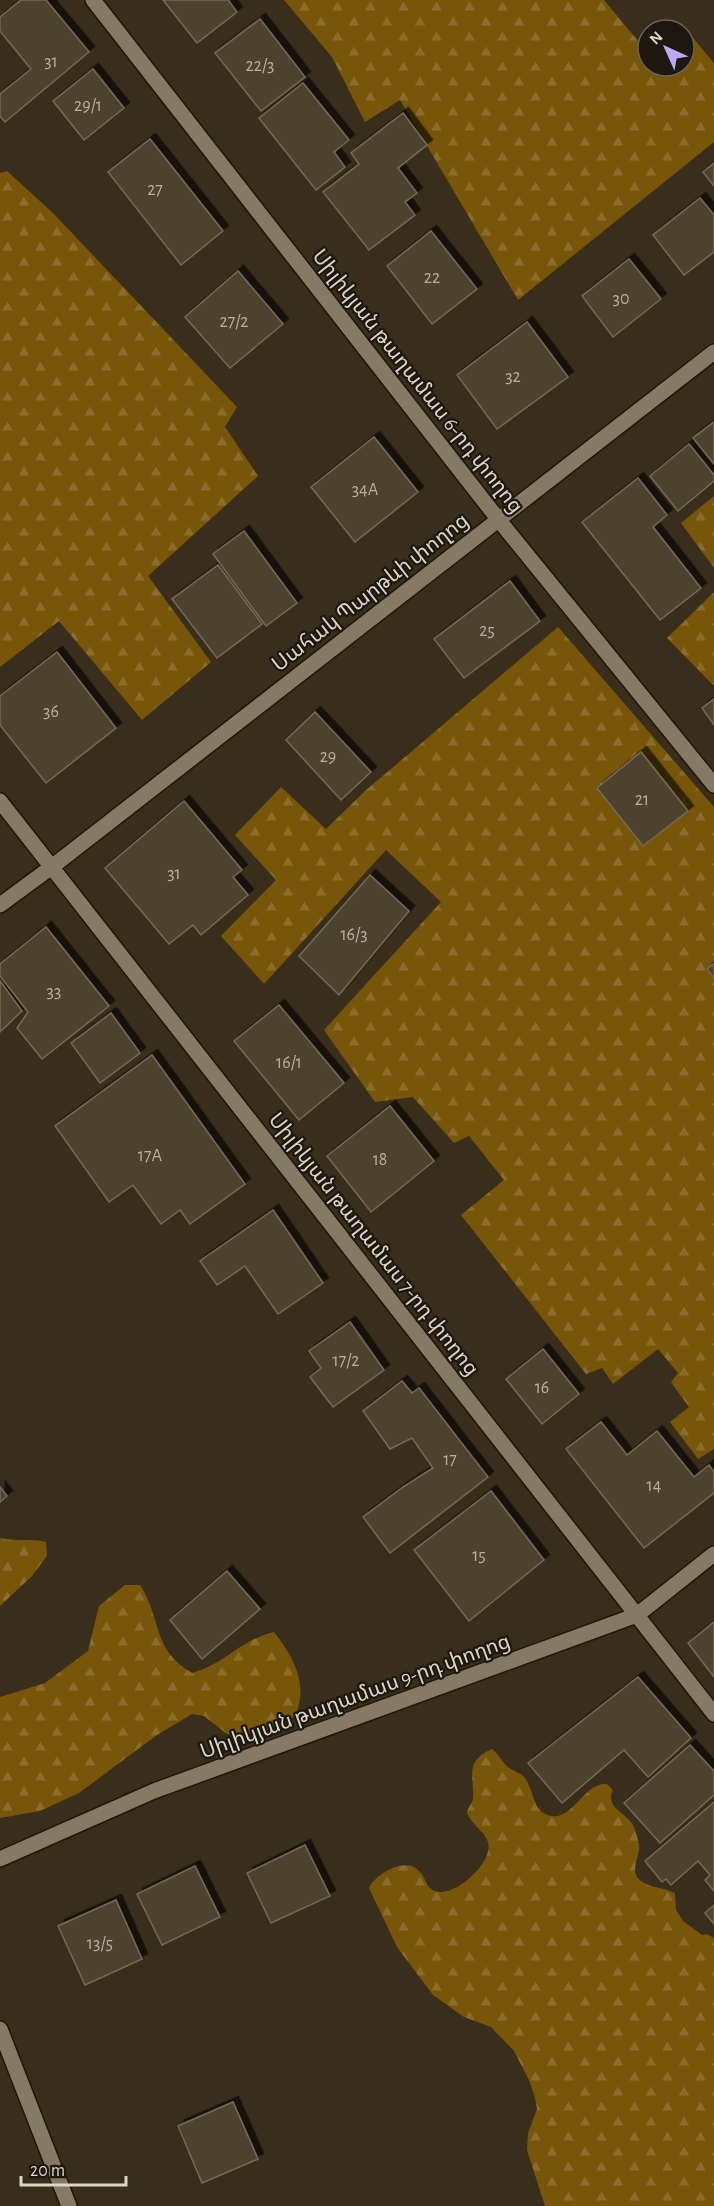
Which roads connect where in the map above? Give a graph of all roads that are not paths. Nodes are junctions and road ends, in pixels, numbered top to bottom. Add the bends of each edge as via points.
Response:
1 (93, 0) edge
2 (714, 352) edge
3 (498, 519) junction
4 (714, 785) edge
5 (0, 801) edge
6 (52, 866) junction
7 (0, 905) edge
8 (714, 1554) edge
9 (637, 1615) junction
10 (714, 1714) edge
11 (0, 1859) edge
12 (0, 2029) edge
13 (69, 2206) edge

1 - 3 street, Սիլիկյան թաղամաս 6-րդ փողոց
2 - 3 street, Սահակ Պարթևի փողոց
3 - 4 street, Սիլիկյան թաղամաս 6-րդ փողոց
3 - 6 street, Սահակ Պարթևի փողոց
5 - 6 street, Սիլիկյան թաղամաս 7-րդ փողոց
6 - 7 street, Սահակ Պարթևի փողոց
6 - 9 street, Սիլիկյան թաղամաս 7-րդ փողոց
8 - 9 street, Սիլիկյան թաղամաս 9-րդ փողոց
9 - 10 street, Սիլիկյան թաղամաս 7-րդ փողոց
9 - 11 street, Սիլիկյան թաղամաս 9-րդ փողոց via 154,1791
12 - 13 street

